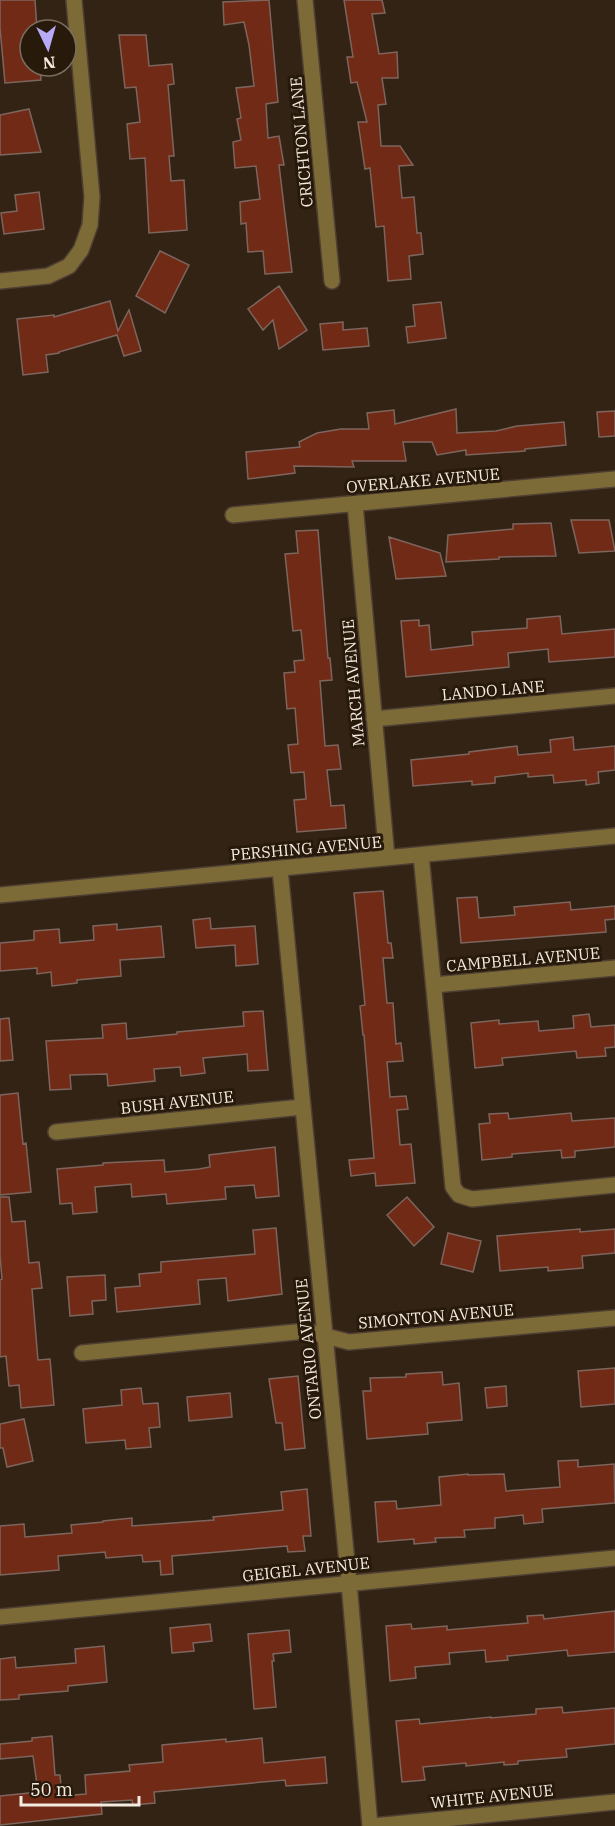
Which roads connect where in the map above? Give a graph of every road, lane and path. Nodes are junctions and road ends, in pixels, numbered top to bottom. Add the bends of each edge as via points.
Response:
1 (74, 0) edge
2 (305, 0) edge
3 (0, 281) edge
4 (332, 281) dead end
5 (615, 479) edge
6 (355, 504) junction
7 (233, 515) dead end
8 (615, 696) edge
9 (374, 719) junction
10 (615, 836) edge
11 (421, 855) junction
12 (387, 858) junction
13 (280, 869) junction
14 (0, 895) edge
15 (615, 968) edge
16 (434, 985) junction
17 (302, 1107) junction
18 (56, 1132) dead end
19 (615, 1185) edge
20 (615, 1318) edge
21 (326, 1337) junction
22 (82, 1353) dead end
23 (615, 1558) edge
24 (349, 1583) junction
25 (0, 1617) edge
26 (615, 1802) edge
27 (371, 1826) edge

1 - 3 street via 92,196 90,225 81,250 69,266 48,276
2 - 4 street, CRICHTON LANE
5 - 6 street, OVERLAKE AVENUE
6 - 7 street, OVERLAKE AVENUE
6 - 9 street, MARCH AVENUE
8 - 9 street, LANDO LANE
9 - 12 street, MARCH AVENUE
10 - 11 street, PERSHING AVENUE
11 - 12 street, PERSHING AVENUE
11 - 16 street
12 - 13 street, PERSHING AVENUE
13 - 14 street, PERSHING AVENUE
13 - 17 street, ONTARIO AVENUE
15 - 16 street, CAMPBELL AVENUE
16 - 19 street via 453,1187 459,1195 472,1199
17 - 18 street, BUSH AVENUE
17 - 21 street, ONTARIO AVENUE
20 - 21 street, SIMONTON AVENUE via 349,1342
21 - 22 street, SIMONTON AVENUE via 306,1331
21 - 24 street, ONTARIO AVENUE
23 - 24 street, GEIGEL AVENUE
24 - 25 street, GEIGEL AVENUE
24 - 27 street, ONTARIO AVENUE
26 - 27 street, WHITE AVENUE

